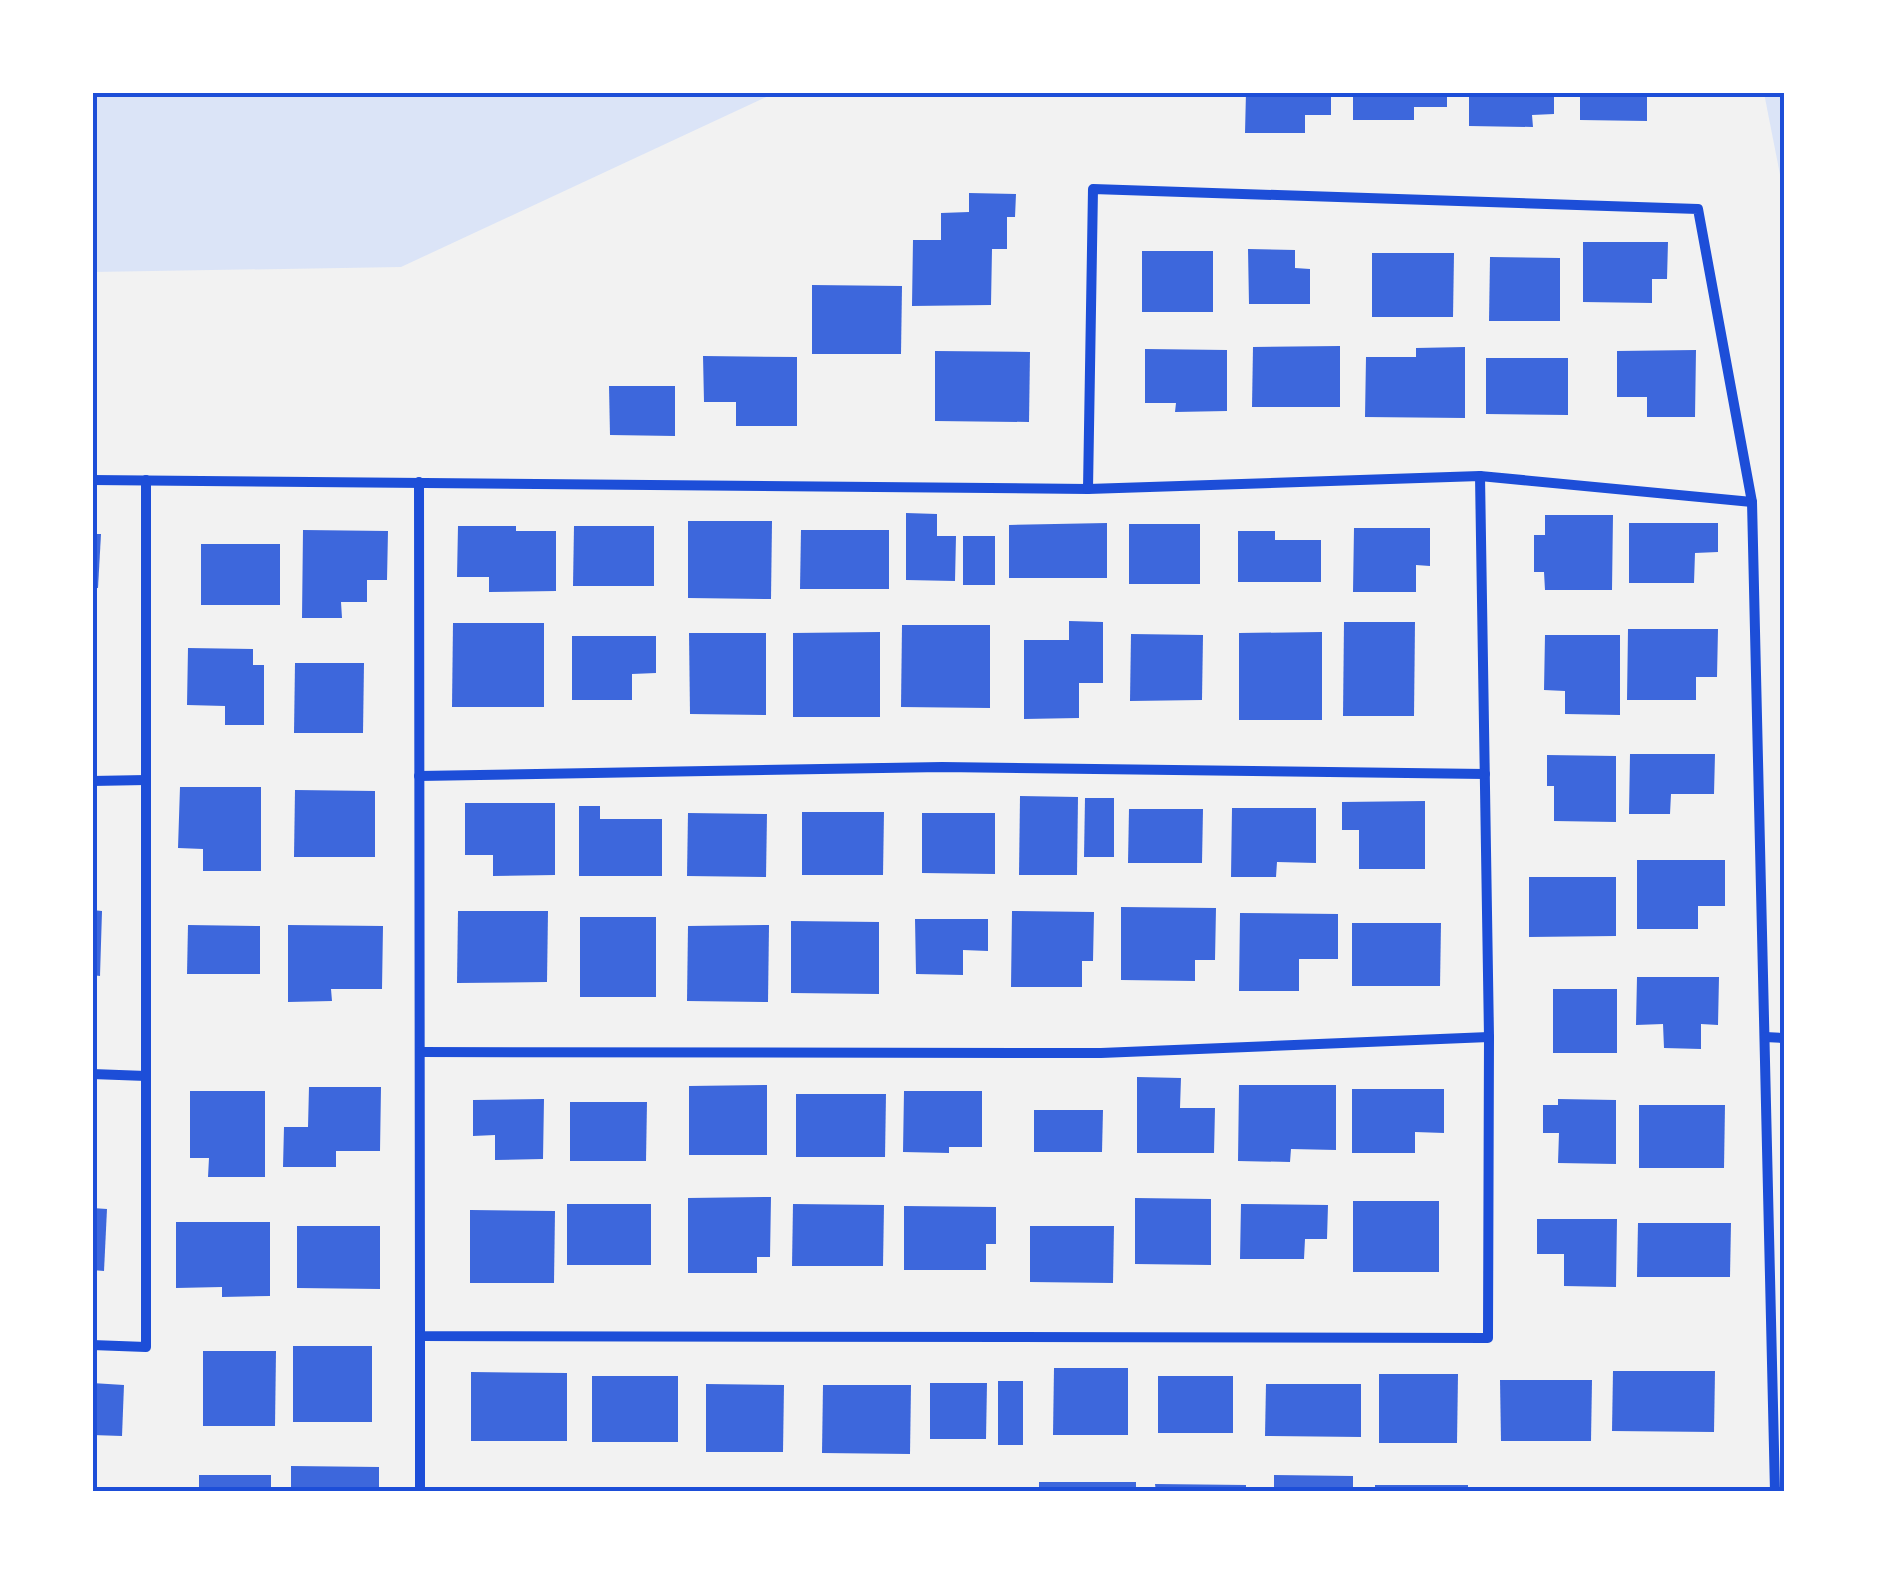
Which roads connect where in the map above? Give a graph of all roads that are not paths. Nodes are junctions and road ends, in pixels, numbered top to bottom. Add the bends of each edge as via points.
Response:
1 (1480, 476) junction
2 (92, 480) edge
3 (146, 480) junction
4 (419, 482) junction
5 (1088, 489) junction
6 (1752, 502) junction
7 (1485, 774) junction
8 (420, 776) junction
9 (146, 780) junction
10 (92, 782) edge
11 (1489, 1037) junction
12 (1764, 1037) junction
13 (1784, 1038) edge
14 (420, 1052) junction
15 (92, 1074) edge
16 (146, 1076) junction
17 (420, 1336) junction
18 (1772, 1336) junction
19 (1784, 1336) edge
20 (92, 1346) edge
21 (420, 1492) edge
22 (1775, 1492) edge

1 - 5 street
1 - 6 street
1 - 7 street
2 - 3 street
3 - 4 street
3 - 9 street
4 - 5 street
4 - 8 street
5 - 6 street via 1093,189 1698,209
6 - 12 street
7 - 8 street via 942,767
7 - 11 street
8 - 14 street
9 - 10 street
9 - 16 street
11 - 14 street via 1102,1053
11 - 17 street via 1488,1338
12 - 13 street
12 - 18 street
14 - 17 street
15 - 16 street
16 - 20 street via 146,1346
17 - 21 street
18 - 19 street
18 - 22 street

